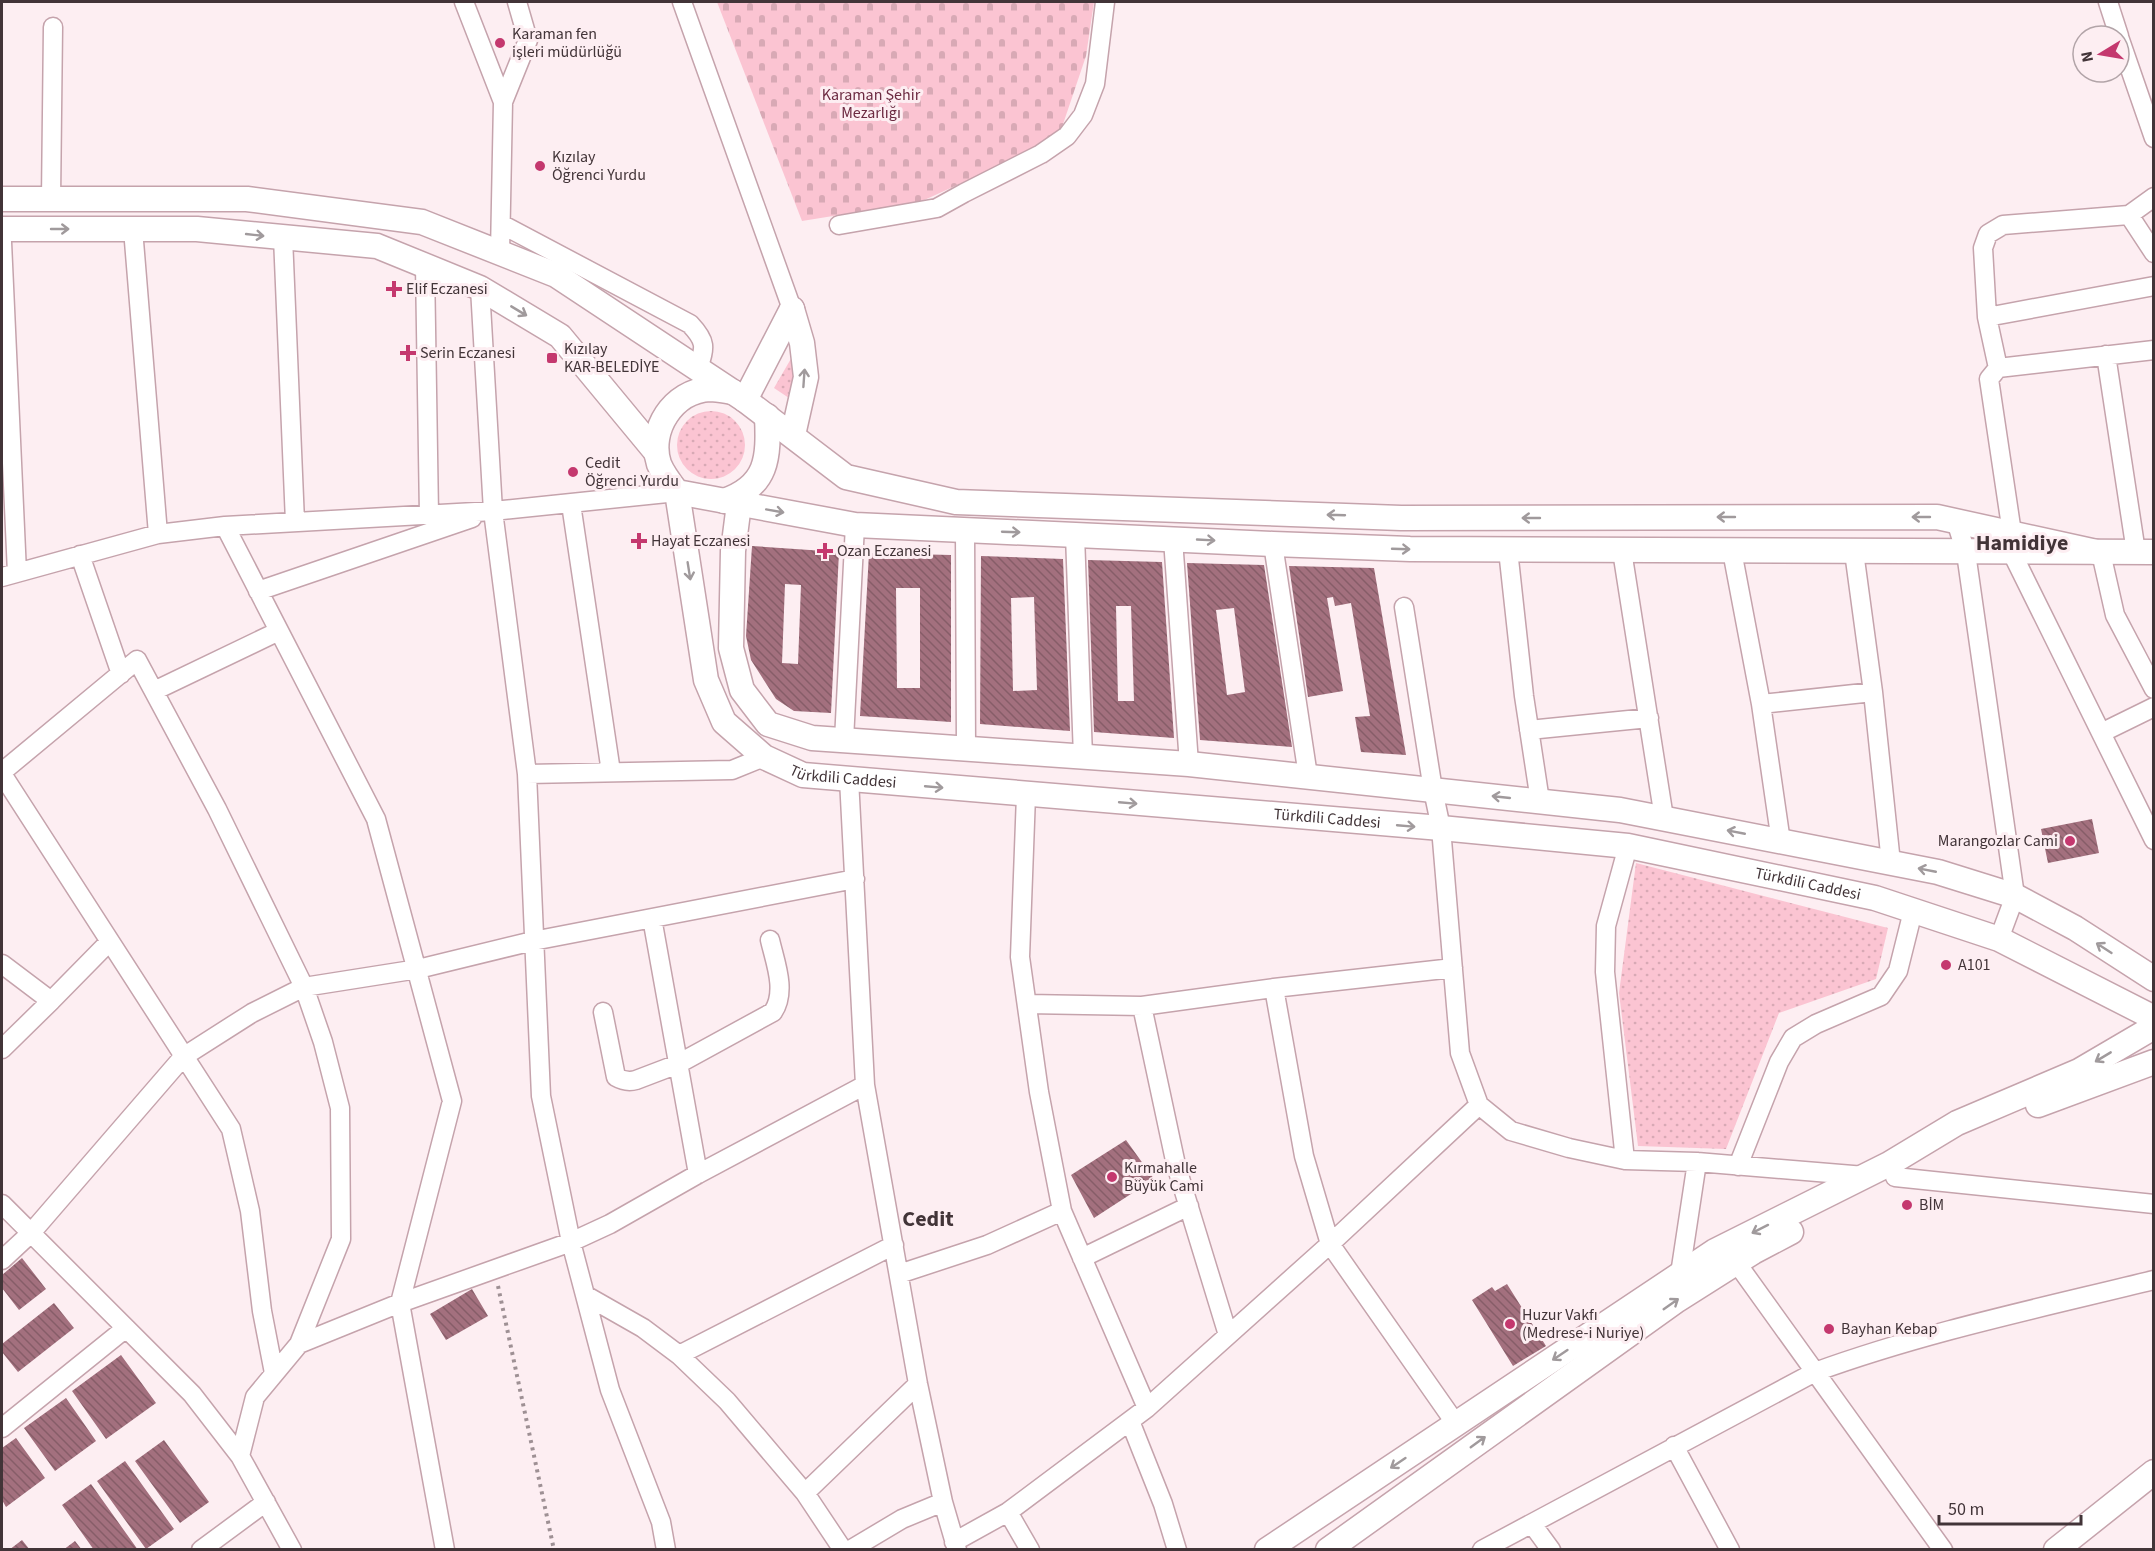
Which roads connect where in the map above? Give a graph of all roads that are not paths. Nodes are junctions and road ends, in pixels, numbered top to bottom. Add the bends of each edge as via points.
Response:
1 (464, 2) edge
2 (517, 2) edge
3 (682, 2) edge
4 (1105, 2) edge
5 (2108, 2) edge
6 (2115, 24) edge
7 (53, 27) dead end
8 (2131, 71) edge
9 (503, 102) junction
10 (2154, 138) edge
11 (2154, 197) edge
12 (2, 199) edge
13 (51, 199) junction
14 (2129, 215) junction
15 (501, 224) junction
16 (839, 225) dead end
17 (2, 229) edge
18 (133, 229) junction
19 (283, 237) junction
20 (2, 242) edge
21 (500, 253) junction
22 (2154, 253) edge
23 (425, 266) junction
24 (2154, 286) edge
25 (480, 288) junction
26 (792, 309) junction
27 (1988, 316) junction
28 (2154, 350) edge
29 (2106, 356) junction
30 (1998, 368) junction
31 (698, 369) junction
32 (739, 396) junction
33 (767, 416) junction
34 (793, 435) junction
35 (656, 452) junction
36 (677, 492) junction
37 (731, 503) junction
38 (571, 504) junction
39 (493, 511) junction
40 (429, 514) junction
41 (1956, 521) junction
42 (295, 522) junction
43 (855, 525) junction
44 (225, 526) junction
45 (965, 530) junction
46 (158, 534) junction
47 (1075, 535) junction
48 (1173, 539) junction
49 (2012, 543) junction
50 (1273, 544) junction
51 (1508, 550) junction
52 (1622, 551) junction
53 (1732, 551) junction
54 (1854, 552) junction
55 (2145, 552) edge
56 (1966, 553) junction
57 (2101, 553) junction
58 (80, 555) junction
59 (9, 575) edge
60 (258, 591) junction
61 (1404, 607) dead end
62 (279, 630) junction
63 (121, 674) junction
64 (2154, 688) edge
65 (154, 691) junction
66 (1872, 692) junction
67 (1761, 704) junction
68 (2154, 707) edge
69 (1649, 718) junction
70 (1529, 730) junction
71 (2101, 733) junction
72 (844, 740) junction
73 (966, 748) junction
74 (1083, 757) junction
75 (764, 758) junction
76 (1189, 764) junction
77 (611, 772) junction
78 (2, 773) edge
79 (527, 774) junction
80 (1308, 776) junction
81 (849, 779) junction
82 (1433, 790) junction
83 (1026, 795) junction
84 (1540, 801) junction
85 (1664, 818) junction
86 (1442, 828) junction
87 (2154, 840) edge
88 (1781, 842) junction
89 (1628, 846) junction
90 (1891, 863) junction
91 (855, 879) junction
92 (2015, 896) junction
93 (1913, 911) junction
94 (652, 918) junction
95 (770, 939) dead end
96 (1999, 939) junction
97 (533, 941) junction
98 (109, 942) junction
99 (2, 964) edge
100 (1453, 968) junction
101 (418, 969) junction
102 (2154, 979) edge
103 (304, 987) junction
104 (1275, 987) junction
105 (51, 1001) junction
106 (1027, 1004) junction
107 (1142, 1006) junction
108 (603, 1012) dead end
109 (2154, 1018) edge
110 (2154, 1027) edge
111 (2, 1049) edge
112 (183, 1057) junction
113 (2154, 1062) edge
114 (678, 1064) junction
115 (865, 1085) junction
116 (1479, 1105) junction
117 (1625, 1160) junction
118 (1697, 1162) junction
119 (1738, 1166) junction
120 (698, 1174) junction
121 (1865, 1176) junction
122 (1895, 1177) junction
123 (2, 1204) edge
124 (2154, 1204) edge
125 (1189, 1206) junction
126 (1062, 1210) junction
127 (31, 1233) junction
128 (571, 1242) junction
129 (1330, 1244) junction
130 (894, 1245) junction
131 (1082, 1258) junction
132 (2, 1260) edge
133 (1736, 1262) junction
134 (899, 1274) junction
135 (1680, 1274) junction
136 (2154, 1280) edge
137 (585, 1295) junction
138 (400, 1303) junction
139 (126, 1328) junction
140 (1228, 1335) junction
141 (299, 1344) junction
142 (679, 1355) junction
143 (1815, 1372) junction
144 (274, 1373) junction
145 (918, 1384) junction
146 (1147, 1408) junction
147 (1130, 1421) junction
148 (1456, 1424) junction
149 (2, 1428) edge
150 (1674, 1446) junction
151 (240, 1456) junction
152 (2154, 1472) edge
153 (805, 1493) junction
154 (266, 1502) junction
155 (943, 1502) junction
156 (1008, 1512) junction
157 (1532, 1524) junction
158 (955, 1546) edge
159 (201, 1550) edge
160 (292, 1550) edge
161 (445, 1550) edge
162 (666, 1550) edge
163 (843, 1550) edge
164 (850, 1550) edge
165 (1030, 1550) edge
166 (1177, 1550) edge
167 (1267, 1550) edge
168 (1328, 1550) edge
169 (1482, 1550) edge
170 (1551, 1550) edge
171 (1730, 1550) edge
172 (1943, 1550) edge
173 (2056, 1550) edge

1 - 9 street
2 - 9 street via 528,40
3 - 26 street
4 - 16 street via 1095,84 1083,115 1067,136 1041,154 937,208
5 - 6 street
7 - 13 street
8 - 10 street
9 - 15 street
11 - 14 street
12 - 13 main road
13 - 21 main road via 247,199 422,222
14 - 22 street
14 - 27 street via 2003,225 1992,230 1983,248
15 - 21 street
15 - 31 street via 690,324 705,347
17 -> 18 main road
18 -> 19 main road via 197,229
18 - 46 street
19 - 23 main road via 377,246
19 - 42 street
20 - 59 street
21 - 31 main road via 556,275
23 - 25 main road
23 - 40 street
24 - 27 street
25 -> 35 main road via 560,336
25 - 39 street
26 - 32 main road
34 -> 26 main road via 806,376
27 - 30 street
28 - 29 street
29 - 30 street
29 - 55 street
30 - 49 street via 1989,379
31 - 32 main road
32 - 33 main road
32 - 35 main road via 710,389 676,402 664,416
33 - 34 main road
33 - 37 main road via 767,460 760,475
41 -> 34 main road via 1937,517 1401,518 956,502 846,477
35 - 36 main road
36 - 37 main road
36 - 38 street
36 -> 75 main road, Türkdili Caddesi via 706,680 724,722
37 -> 43 main road
37 - 72 main road, Türkdili Caddesi via 731,648 742,690 768,724 812,738
38 - 39 street
38 - 77 street
39 - 40 street
39 - 60 street
39 - 79 street
40 - 42 street
41 - 49 main road via 1986,527
41 - 56 street
42 - 44 street
43 - 45 main road
43 - 72 street
44 - 46 street
44 - 60 street
45 -> 47 main road
45 - 73 street
46 - 58 street
47 - 48 main road
47 - 74 street
48 -> 50 main road
48 - 76 street
49 - 56 main road
49 - 57 main road
49 - 71 street
50 -> 51 main road
50 - 80 street
51 - 52 main road
51 - 70 street
52 - 53 main road
52 - 69 street
53 - 54 main road
53 - 67 street
54 - 56 main road
54 - 66 street
55 - 57 main road
56 - 92 street
57 - 64 street via 2115,615
58 - 59 street
58 - 63 street
60 - 62 street
61 - 82 street
62 - 65 street
62 - 101 street via 375,819
63 - 65 street via 137,660
63 - 78 street
65 - 103 street
66 - 67 street
66 - 90 street
67 - 88 street
68 - 71 street
69 - 70 street
69 - 85 street
70 - 84 street
71 - 87 street
72 - 73 main road, Türkdili Caddesi
73 - 74 main road, Türkdili Caddesi
74 - 76 main road, Türkdili Caddesi
75 - 77 street via 732,770
75 - 81 main road, Türkdili Caddesi via 803,775
76 - 80 main road, Türkdili Caddesi
77 - 79 street
78 - 98 street
79 - 97 street
80 - 82 main road, Türkdili Caddesi
81 -> 83 main road, Türkdili Caddesi
81 - 91 street
84 -> 82 main road, Türkdili Caddesi
82 - 86 street
83 -> 86 main road, Türkdili Caddesi
83 - 106 street via 1020,957
84 - 85 main road, Türkdili Caddesi
88 -> 85 main road, Türkdili Caddesi
86 - 89 main road, Türkdili Caddesi
86 - 100 street
88 - 90 main road, Türkdili Caddesi
89 - 93 main road, Türkdili Caddesi via 1875,898
89 - 117 street via 1606,926 1605,972
92 -> 90 main road, Türkdili Caddesi via 1938,872
91 - 94 street
91 - 115 street
92 - 96 street
102 -> 92 main road, Türkdili Caddesi via 2075,928
93 - 96 main road, Türkdili Caddesi
93 - 119 street via 1898,971 1881,996 1793,1038 1779,1062
94 - 97 street
94 - 114 street
95 - 114 street via 780,988 773,1012
96 - 109 main road, Türkdili Caddesi
97 - 101 street
97 - 128 street via 541,1096
98 - 105 street
98 - 112 street
99 - 105 street
100 - 104 street
100 - 116 street via 1460,1053
101 - 103 street
101 - 138 street via 452,1101
103 - 112 street via 252,1013
103 - 141 street via 340,1108 341,1239
104 - 107 street
104 - 129 street via 1304,1156
105 - 111 street
106 - 107 street
106 - 126 street
107 - 125 street via 1176,1165
108 - 114 street via 616,1077 630,1082
110 -> 121 main road via 2079,1071 1957,1124
112 - 127 street
112 - 144 street via 231,1129 250,1211
113 - 122 main road via 2030,1108 1976,1132
114 - 120 street
115 - 120 street
115 - 130 street
116 - 117 street via 1511,1131
116 - 129 street
117 - 118 street
118 - 119 street
118 - 135 street
119 - 121 street
120 - 128 street
121 -> 135 main road via 1715,1251
122 - 124 street
122 - 133 main road
123 - 127 street
125 - 131 street
125 - 140 street
126 - 131 street
126 - 134 street via 987,1245
127 - 132 street
127 - 139 street
128 - 137 street
128 - 138 street
129 - 140 street
129 - 148 street
130 - 134 street
130 - 142 street
131 - 146 street
133 - 143 street
168 -> 133 main road
134 - 145 street
135 -> 148 main road
136 - 143 street via 2017,1313
137 - 142 street via 643,1328
137 - 162 street via 610,1390 661,1522
138 - 141 street
138 - 161 street
139 - 149 street
139 - 151 street via 192,1394
140 - 146 street
141 - 144 street
142 - 153 street via 727,1401
143 - 150 street
143 - 172 street
144 - 151 street via 255,1397
145 - 153 street
145 - 155 street
146 - 147 street
147 - 156 street
147 - 166 street
148 -> 167 main road
150 - 157 street
150 - 171 street
151 - 154 street
152 - 173 main road
153 - 163 street
154 - 159 street
154 - 160 street
155 - 158 street
155 - 164 street via 902,1519
156 - 158 street
156 - 165 street
157 - 169 street
157 - 170 street

